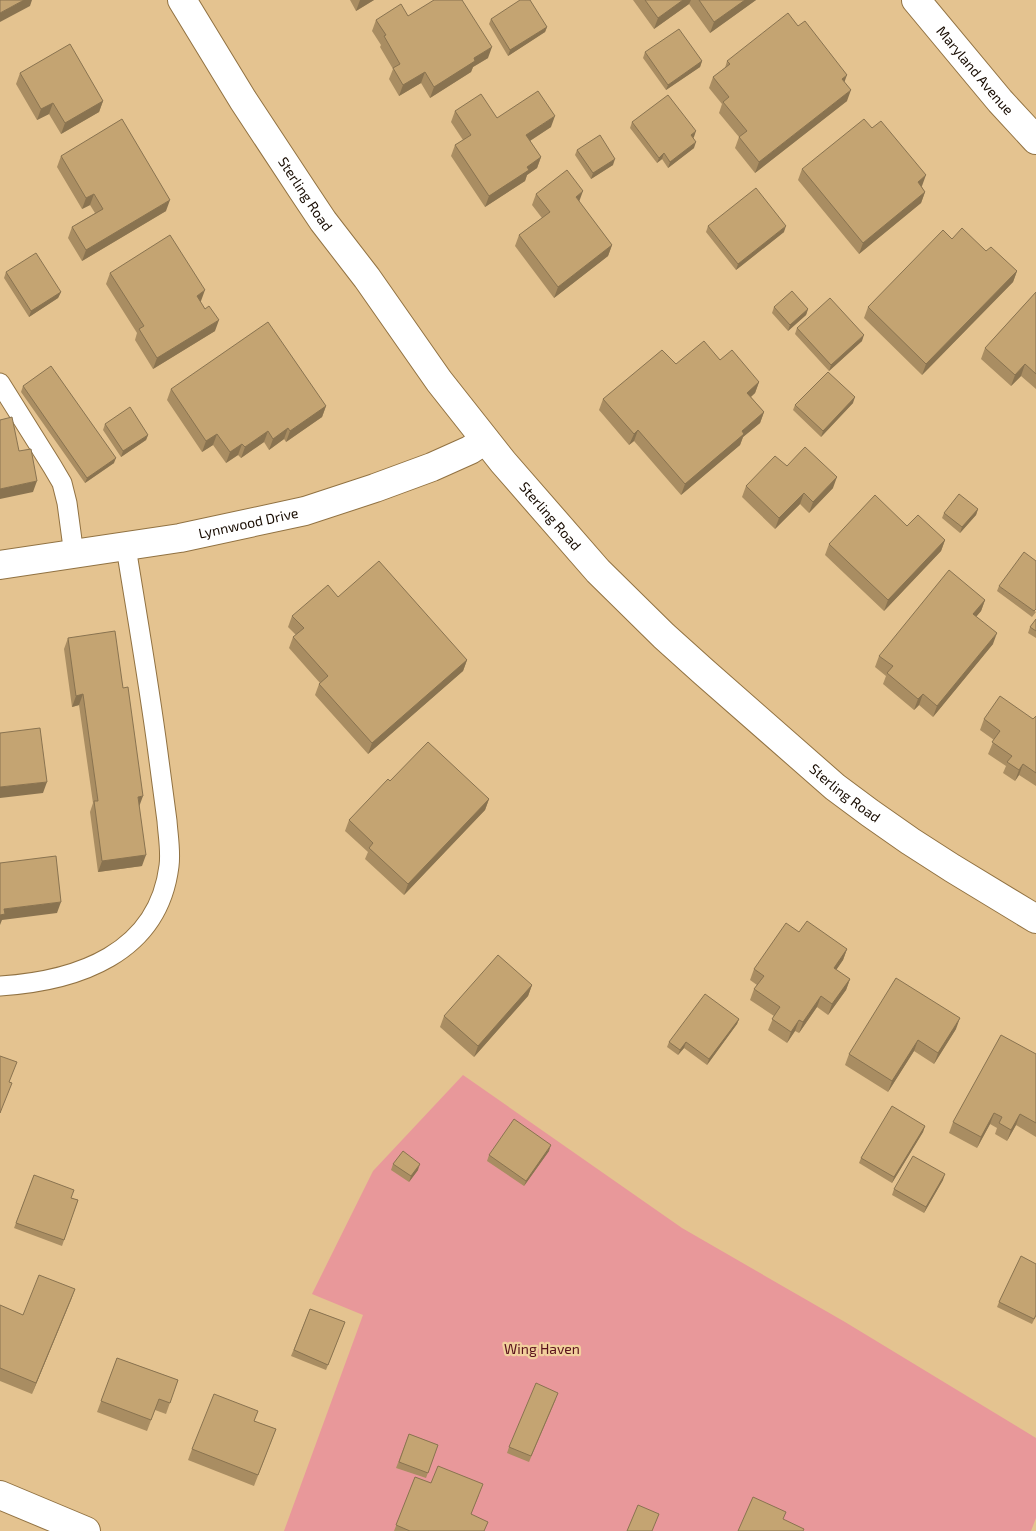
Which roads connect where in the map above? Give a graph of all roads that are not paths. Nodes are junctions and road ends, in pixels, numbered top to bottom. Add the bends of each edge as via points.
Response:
1 (182, 0) edge
2 (916, 0) edge
3 (1036, 140) edge
4 (0, 383) edge
5 (485, 440) junction
6 (126, 547) junction
7 (74, 554) junction
8 (0, 565) edge
9 (1036, 919) edge
10 (0, 986) edge
11 (0, 1495) edge
12 (86, 1531) edge

1 - 5 street, Sterling Road via 303,192
2 - 3 street, Maryland Avenue
4 - 7 lane via 62,483
5 - 6 street, Lynnwood Drive via 432,467 305,511
5 - 9 street, Sterling Road via 598,571 664,636 783,742 870,813
6 - 7 street, Lynnwood Drive
6 - 10 lane via 169,837 166,884 151,919 129,944 106,960 54,979
7 - 8 street, Lynnwood Drive
11 - 12 street

